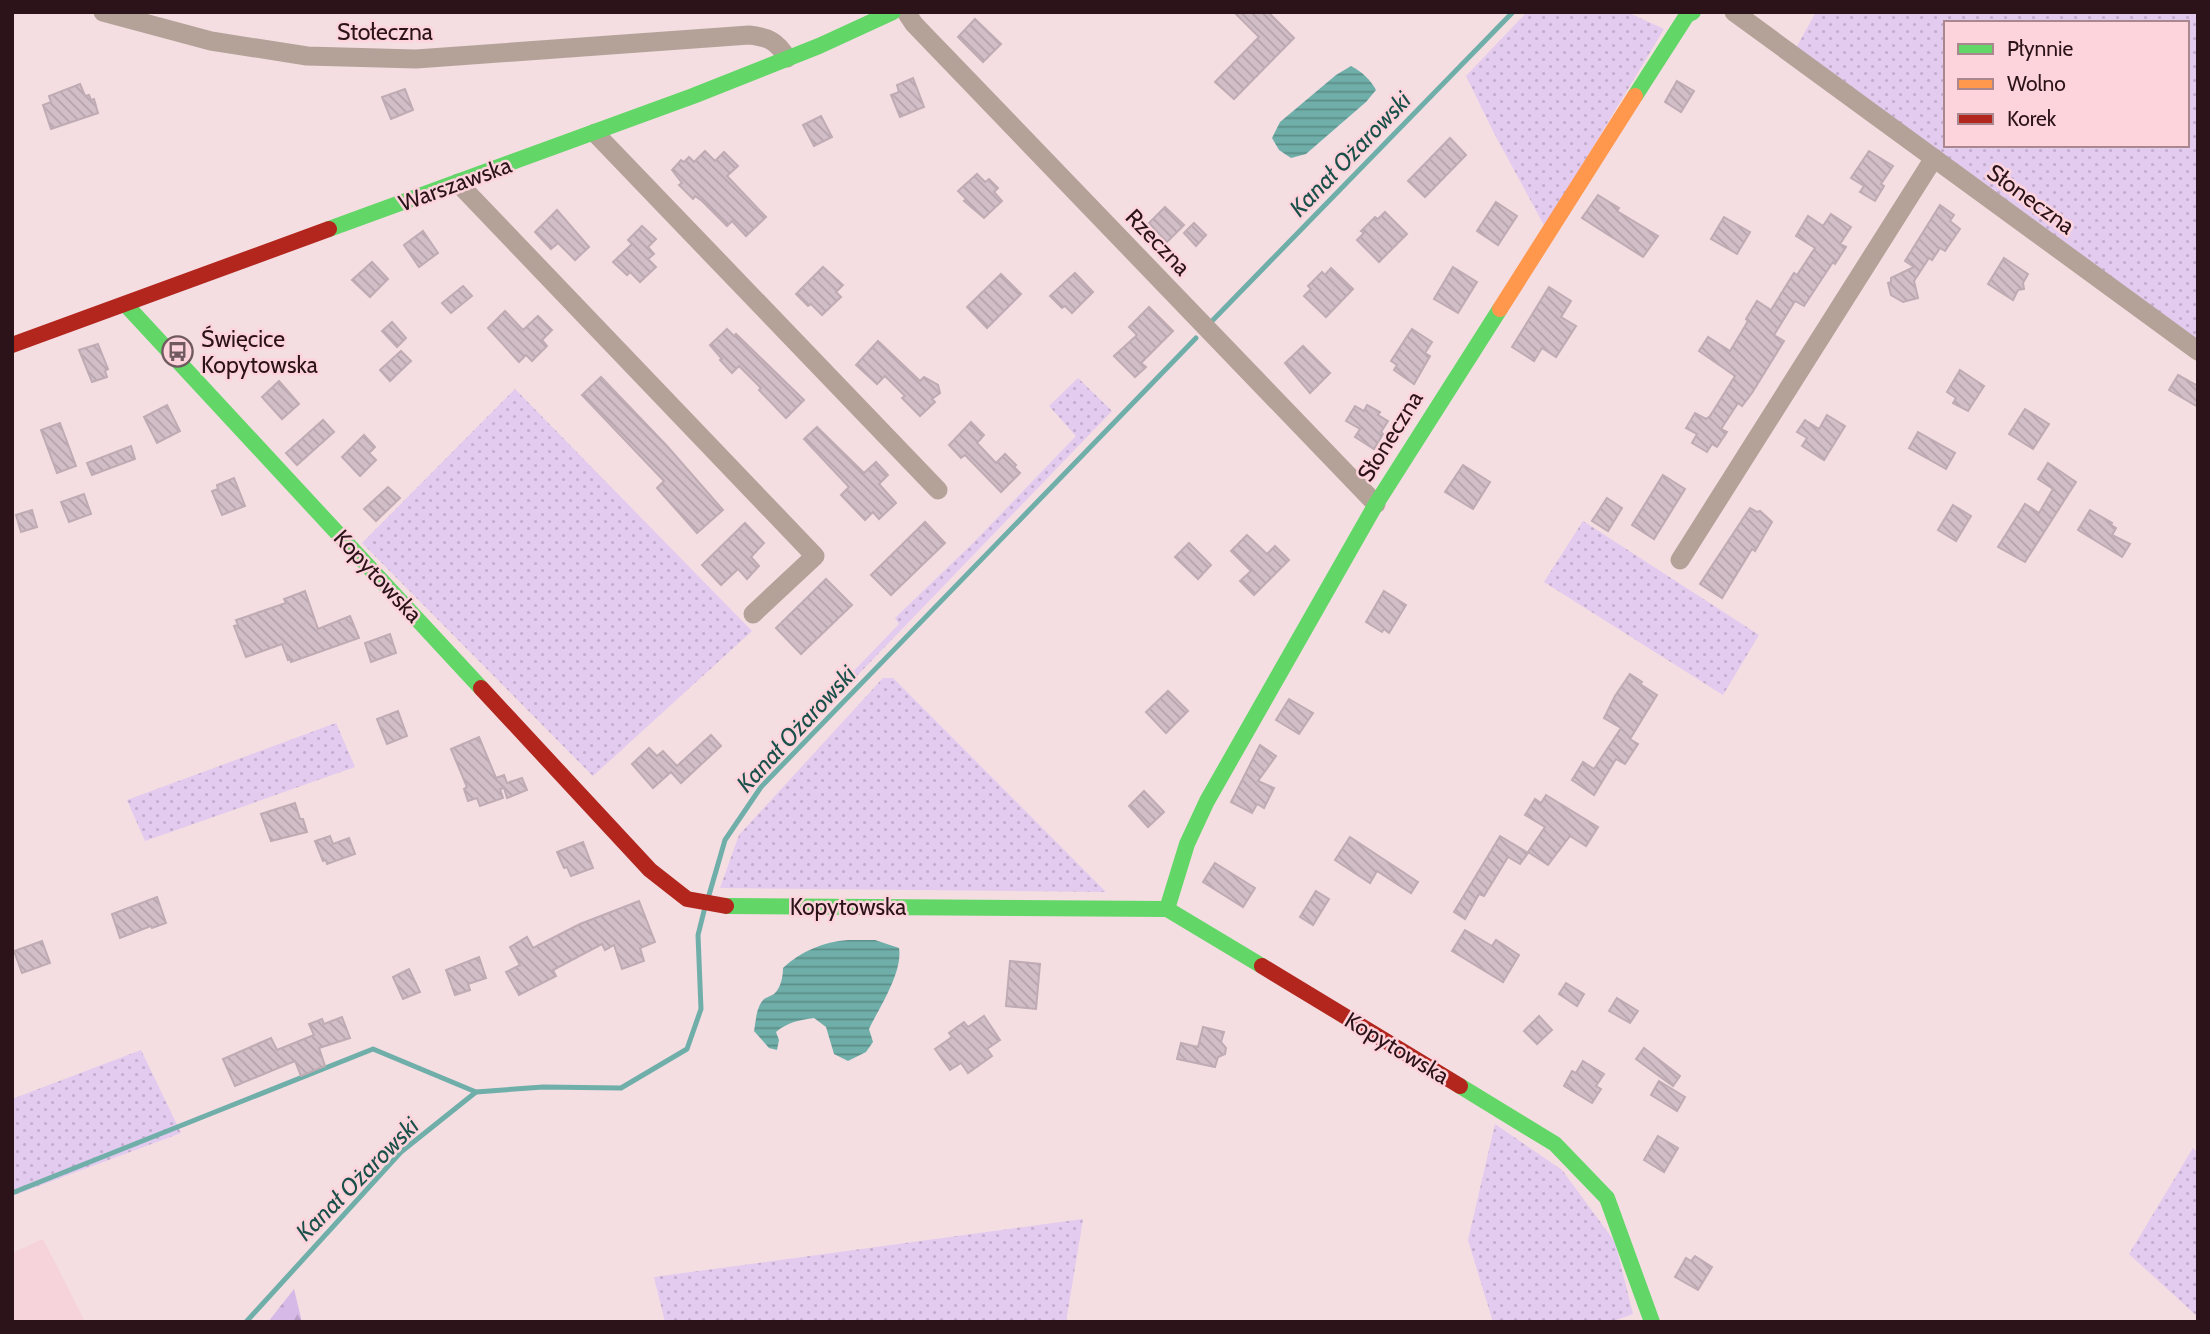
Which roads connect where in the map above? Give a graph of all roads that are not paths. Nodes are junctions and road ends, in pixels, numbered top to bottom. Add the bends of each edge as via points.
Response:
1 (103, 12) edge
2 (893, 12) edge
3 (906, 12) edge
4 (1734, 12) edge
5 (1689, 13) edge
6 (787, 58) junction
7 (595, 133) junction
8 (1934, 158) junction
9 (458, 183) junction
10 (126, 305) junction
11 (12, 345) edge
12 (2198, 351) edge
13 (938, 490) dead end
14 (1376, 504) junction
15 (1680, 560) dead end
16 (753, 614) dead end
17 (1167, 909) junction
18 (1652, 1322) edge

1 - 6 street, Stołeczna via 211,41 307,56 415,59 749,35 773,41
2 - 6 street, Warszawska
3 - 14 street, Rzeczna
4 - 8 street, Słoneczna
5 - 14 street, Słoneczna
6 - 7 street, Warszawska
7 - 9 street, Warszawska
7 - 13 street
8 - 12 street, Słoneczna
8 - 15 street
9 - 10 street, Warszawska
9 - 16 street via 814,556
10 - 11 street, Warszawska
10 - 17 street, Kopytowska via 650,870 687,899 707,903
14 - 17 street, Słoneczna via 1207,802
17 - 18 street, Kopytowska via 1555,1144 1607,1198

